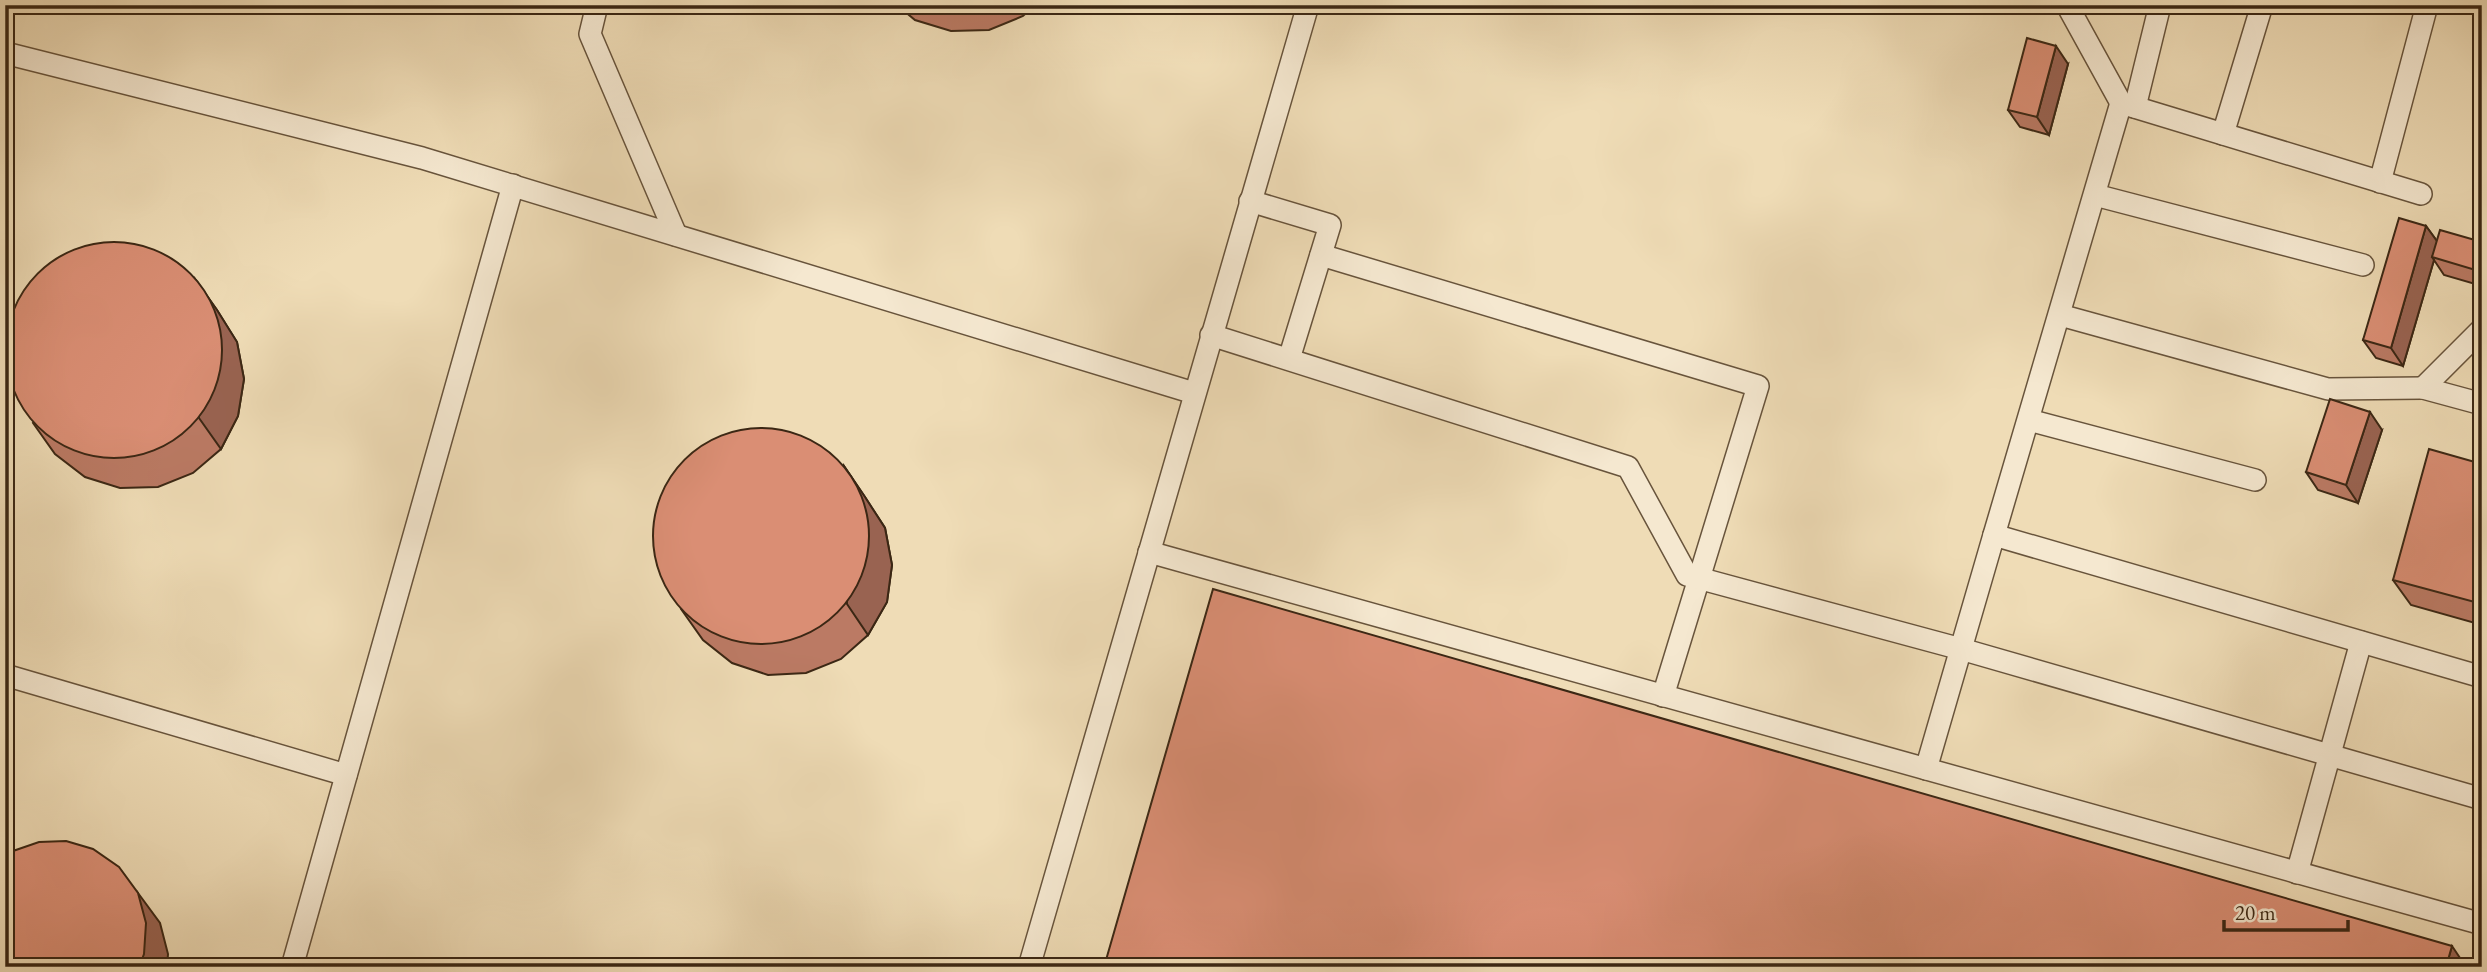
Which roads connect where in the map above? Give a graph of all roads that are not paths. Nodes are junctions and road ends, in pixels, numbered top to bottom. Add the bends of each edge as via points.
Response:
1 (597, 5) edge
2 (1308, 5) edge
3 (2067, 5) edge
4 (2160, 5) edge
5 (2262, 5) edge
6 (2427, 5) edge
7 (5, 53) edge
8 (2128, 105) junction
9 (2223, 134) junction
10 (2380, 182) junction
11 (513, 186) junction
12 (2421, 194) dead end
13 (2095, 195) junction
14 (1250, 201) junction
15 (677, 235) junction
16 (1321, 255) junction
17 (2362, 265) dead end
18 (2060, 315) junction
19 (2482, 329) edge
20 (1211, 335) junction
21 (1289, 359) junction
22 (2423, 388) junction
23 (1194, 393) junction
24 (2482, 404) edge
25 (2029, 421) junction
26 (2255, 480) dead end
27 (1994, 536) junction
28 (1149, 552) junction
29 (1698, 578) junction
30 (2361, 642) junction
31 (1961, 649) junction
32 (5, 675) edge
33 (2482, 677) edge
34 (1663, 696) junction
35 (2329, 755) junction
36 (1926, 769) junction
37 (346, 775) junction
38 (2482, 799) edge
39 (2297, 873) junction
40 (2482, 924) edge
41 (292, 967) edge
42 (1029, 967) edge

1 - 15 lane via 590,34
2 - 14 lane
3 - 8 lane
4 - 8 lane
5 - 9 lane
6 - 10 lane
7 - 11 lane via 422,158
8 - 9 lane
8 - 13 lane
9 - 10 lane
10 - 12 lane
11 - 15 lane
11 - 37 lane
13 - 17 lane
13 - 18 lane
14 - 16 lane via 1330,225
14 - 20 lane
15 - 23 lane
16 - 21 lane
16 - 29 lane via 1758,386
18 - 22 lane via 2328,389
18 - 25 lane
19 - 22 lane
20 - 21 lane
20 - 23 lane
21 - 29 lane via 1628,467 1688,575
22 - 24 lane
23 - 28 lane
25 - 26 lane
25 - 27 lane
27 - 30 lane
27 - 31 lane
28 - 34 lane
28 - 42 lane
29 - 31 lane
29 - 34 lane
30 - 33 lane
30 - 35 lane
31 - 35 lane
31 - 36 lane
32 - 37 lane
34 - 36 lane
35 - 38 lane
35 - 39 lane
36 - 39 lane
37 - 41 lane
39 - 40 lane

